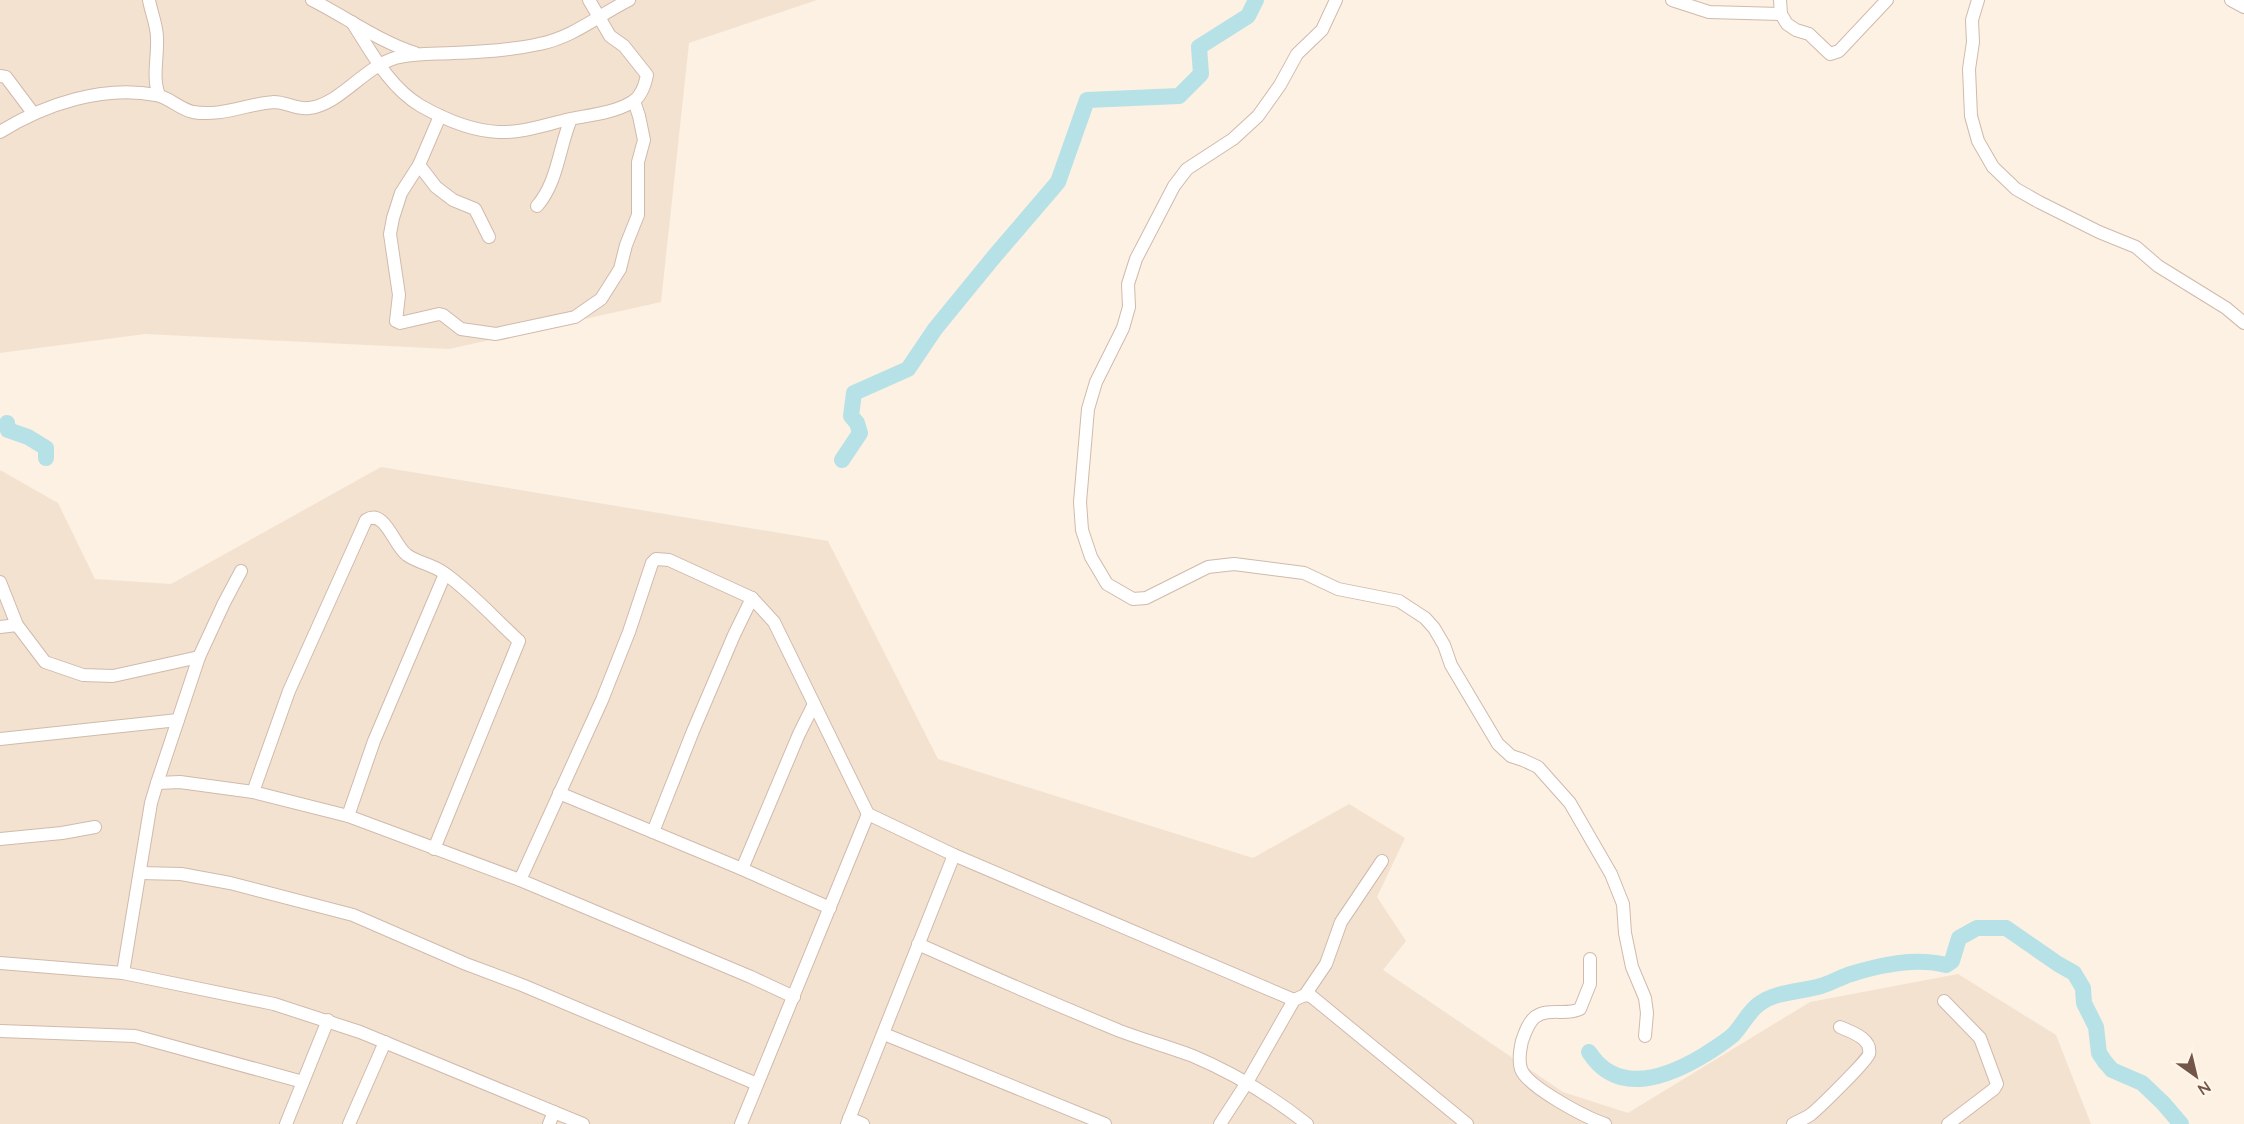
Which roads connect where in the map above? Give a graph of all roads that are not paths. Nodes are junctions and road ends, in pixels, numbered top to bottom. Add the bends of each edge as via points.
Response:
1 (149, 0) edge
2 (312, 0) edge
3 (590, 0) edge
4 (628, 0) edge
5 (1336, 0) edge
6 (1672, 0) edge
7 (1780, 0) edge
8 (1887, 0) edge
9 (1978, 0) edge
10 (2230, 0) edge
11 (2244, 7) edge
12 (1780, 14) junction
13 (599, 16) junction
14 (352, 22) junction
15 (416, 53) junction
16 (380, 64) junction
17 (0, 76) edge
18 (159, 95) junction
19 (634, 101) junction
20 (33, 113) junction
21 (440, 116) junction
22 (571, 119) junction
23 (0, 132) edge
24 (419, 165) junction
25 (537, 206) dead end
26 (489, 237) dead end
27 (2244, 323) edge
28 (241, 571) dead end
29 (445, 574) junction
30 (0, 582) edge
31 (752, 598) junction
32 (16, 625) junction
33 (0, 627) edge
34 (199, 657) junction
35 (814, 704) junction
36 (178, 720) junction
37 (0, 739) edge
38 (157, 783) junction
39 (253, 792) junction
40 (559, 794) junction
41 (868, 814) junction
42 (348, 816) junction
43 (95, 827) dead end
44 (653, 832) junction
45 (0, 839) edge
46 (434, 849) junction
47 (954, 855) junction
48 (1382, 861) dead end
49 (742, 868) junction
50 (141, 873) junction
51 (520, 880) junction
52 (831, 908) junction
53 (918, 944) junction
54 (1590, 959) dead end
55 (0, 963) edge
56 (123, 973) junction
57 (794, 997) junction
58 (1299, 997) junction
59 (1944, 1001) dead end
60 (328, 1020) junction
61 (1840, 1028) dead end
62 (0, 1031) edge
63 (884, 1034) junction
64 (1645, 1036) dead end
65 (384, 1042) junction
66 (303, 1082) junction
67 (757, 1084) junction
68 (1246, 1084) junction
69 (552, 1118) edge
70 (848, 1121) edge
71 (286, 1124) edge
72 (349, 1124) edge
73 (583, 1124) edge
74 (741, 1124) edge
75 (863, 1124) edge
76 (1105, 1124) edge
77 (1220, 1124) edge
78 (1307, 1124) edge
79 (1467, 1124) edge
80 (1605, 1124) edge
81 (1793, 1124) edge
82 (1948, 1124) edge

1 - 18 street via 157,35 155,84
2 - 14 street
3 - 13 street
4 - 13 street
5 - 64 street via 1322,30 1296,54 1258,116 1233,139 1187,169 1136,259 1128,284 1129,307 1123,328 1096,382 1088,409 1080,502 1082,530 1091,557 1107,584 1133,599 1146,598 1208,567 1234,564 1305,573 1338,589 1399,601 1425,618 1498,744 1511,756 1538,767 1570,803 1611,874 1623,904 1632,967 1645,998
6 - 12 street via 1709,12
7 - 12 street
8 - 12 street via 1834,53 1826,51 1805,32 1791,28
9 - 27 street via 1972,20 1969,69 1971,116 1978,141 1993,167 2016,189 2039,202 2136,247
10 - 11 street
13 - 15 street via 569,34 541,44 467,53
13 - 19 street via 610,36 624,46 647,75
14 - 15 street
14 - 16 street
15 - 16 street
16 - 18 street via 330,100 307,109 278,102 200,112 177,106
16 - 21 street via 403,93
17 - 20 street via 6,77
18 - 20 street via 99,95
19 - 22 street via 617,109
19 - 24 street via 644,140 638,162 638,215 620,269 602,299 575,316 496,334 462,329 439,314 398,322 397,272 390,234 400,193
20 - 23 street
21 - 22 street via 499,132
21 - 24 street
22 - 25 street via 555,173
24 - 26 street via 435,188 475,209
28 - 34 street
29 - 39 street via 402,552 382,520 366,520 289,691
29 - 42 street via 374,741
29 - 46 street via 519,641
30 - 32 street
31 - 35 street via 774,622
31 - 40 street via 669,560 656,559 652,563 602,700
31 - 44 street
32 - 33 street
32 - 34 street via 45,662 83,675 112,676
34 - 36 street
35 - 41 street
35 - 49 street
36 - 37 street
36 - 38 street
38 - 39 street via 180,782
38 - 50 street
39 - 42 street
40 - 44 street
40 - 51 street
41 - 47 street
41 - 52 street
42 - 46 street
43 - 45 street
44 - 49 street
46 - 51 street
47 - 53 street
47 - 58 street
48 - 58 street via 1341,922 1326,964
49 - 52 street
50 - 56 street
50 - 67 street via 181,874 230,883 353,915
51 - 57 street
52 - 57 street
53 - 63 street
53 - 68 street via 1054,1004 1196,1057
54 - 80 street via 1590,984 1580,1009 1535,1017 1525,1032 1520,1059 1525,1076 1543,1090
55 - 56 street
56 - 60 street via 242,996
57 - 67 street
58 - 68 street
58 - 79 street via 1311,996
59 - 82 street via 1980,1038 1997,1084
60 - 65 street
60 - 66 street
61 - 81 street via 1862,1038 1869,1054 1821,1106
62 - 66 street via 135,1036
63 - 70 street
63 - 76 street
65 - 69 street
65 - 72 street
66 - 71 street
67 - 74 street
68 - 77 street
68 - 78 street
69 - 73 street
70 - 75 street

